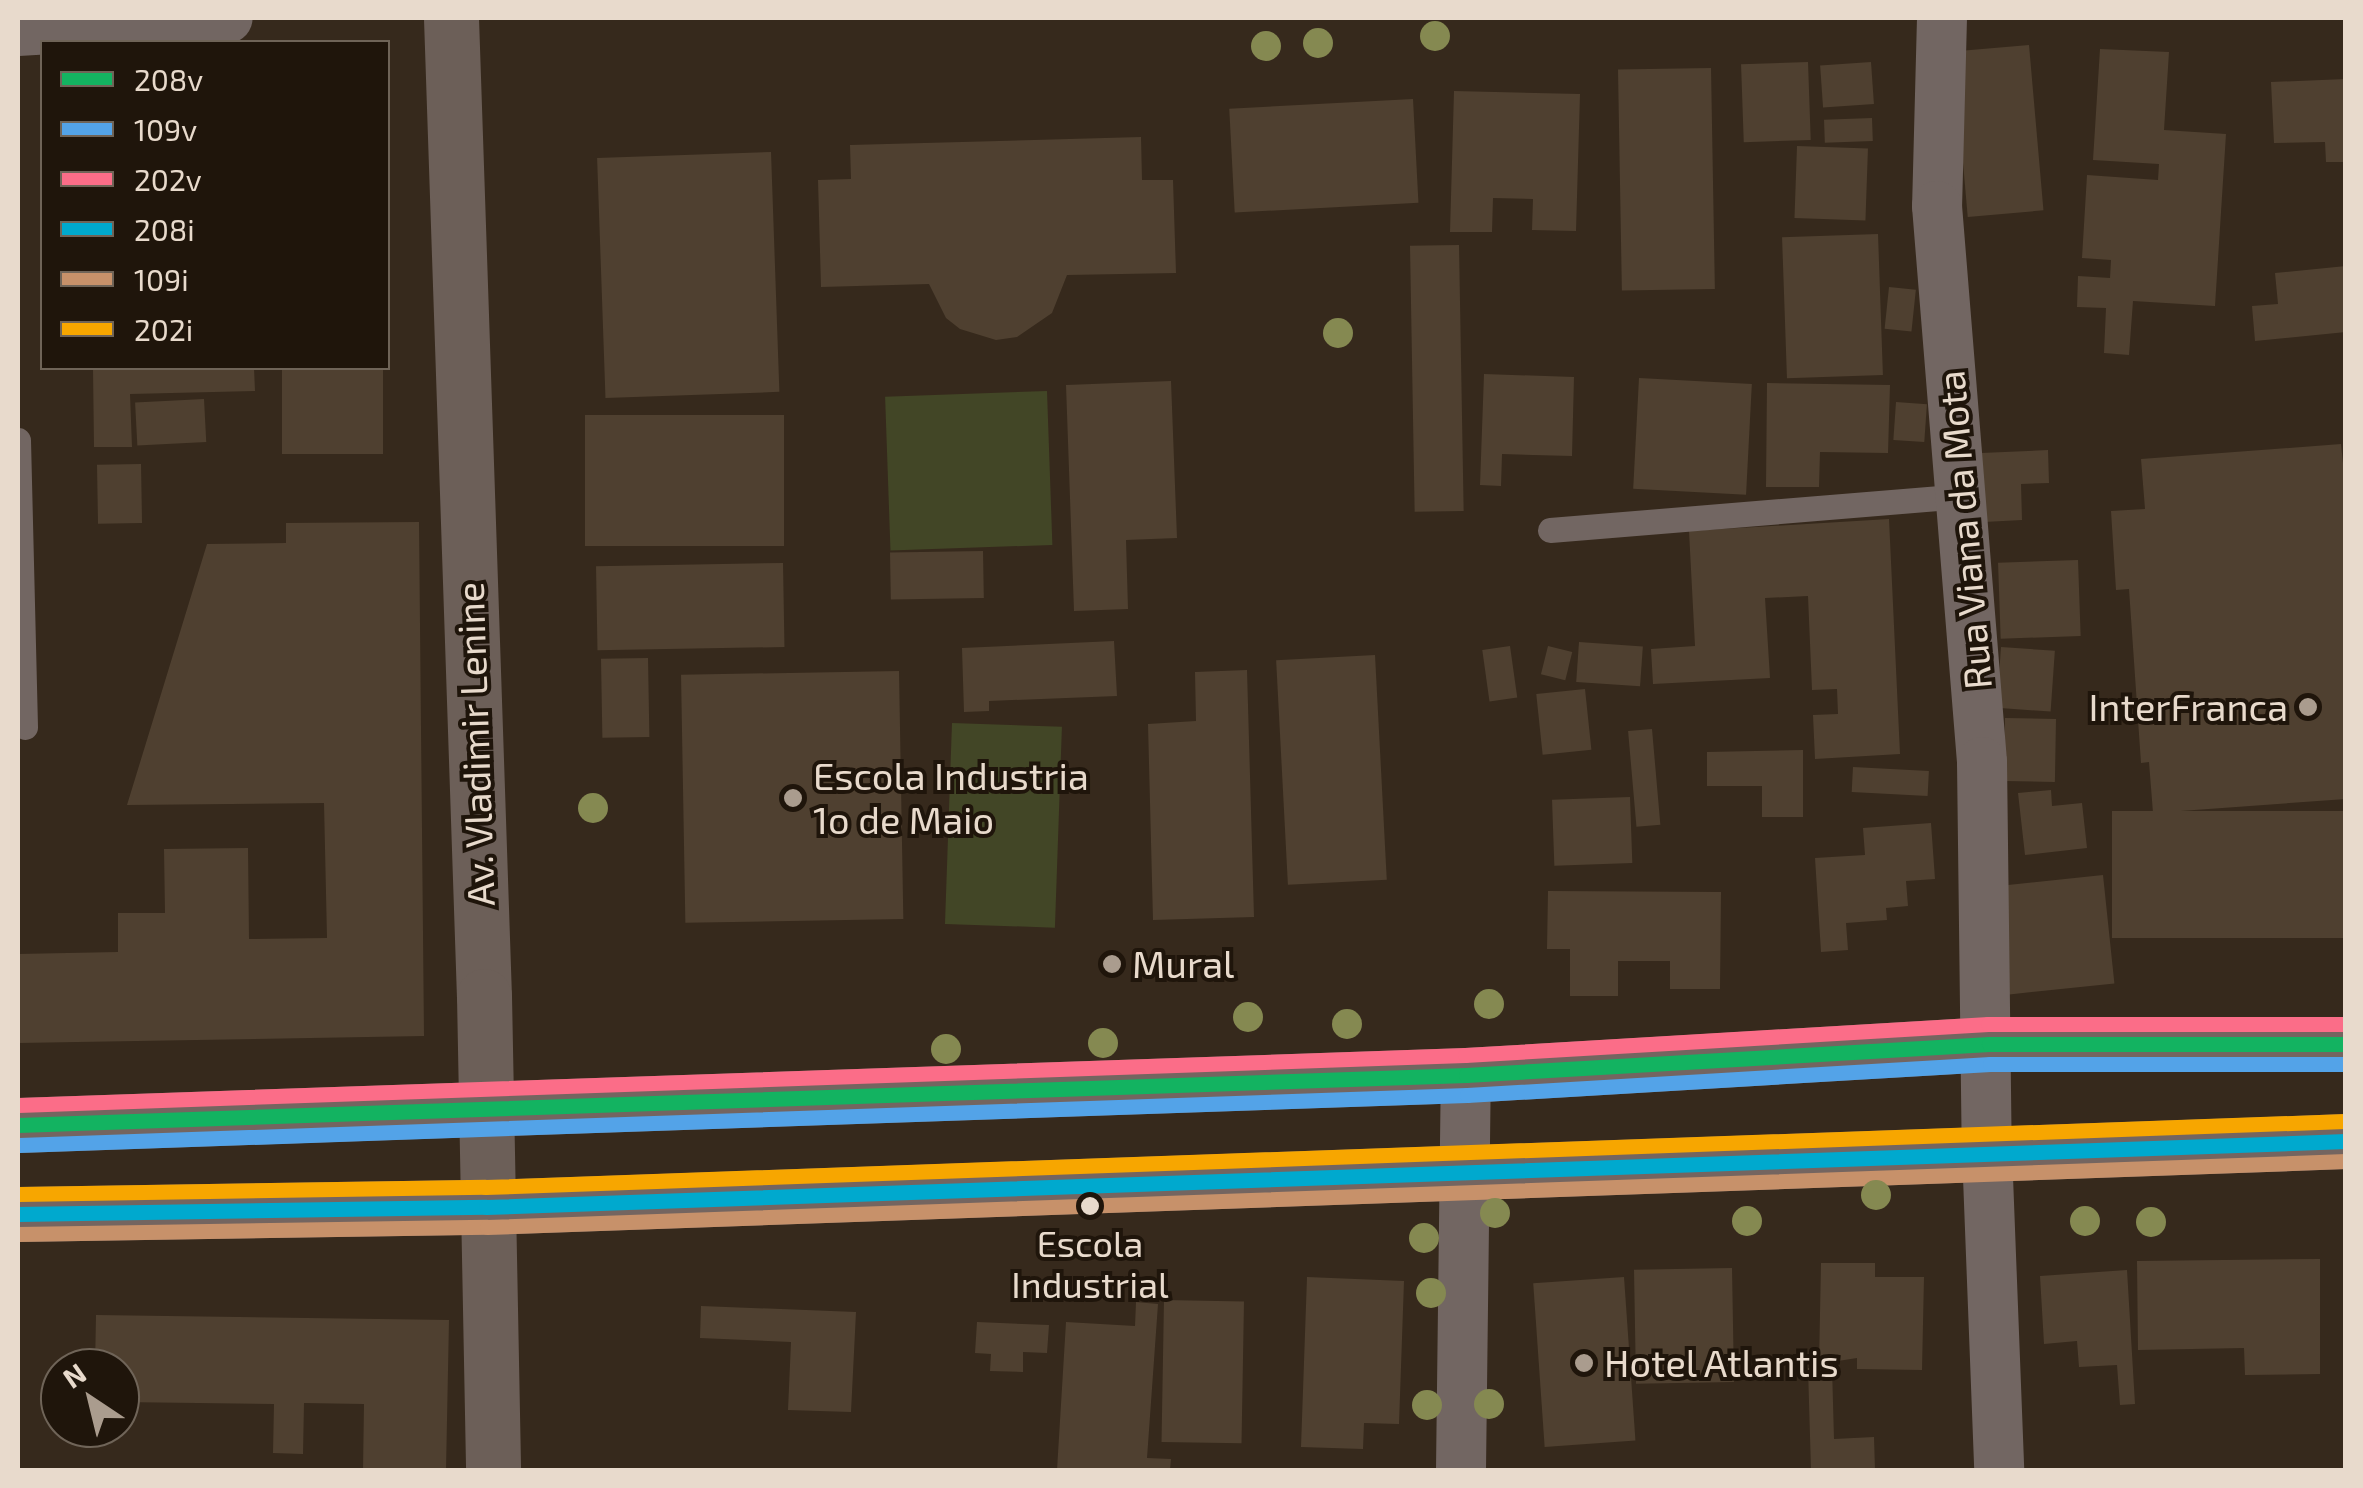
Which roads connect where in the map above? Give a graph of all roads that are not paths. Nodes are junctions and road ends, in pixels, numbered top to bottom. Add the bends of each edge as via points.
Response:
1 (228, 18) edge
2 (450, 18) edge
3 (1942, 18) edge
4 (18, 31) edge
5 (18, 440) edge
6 (1962, 496) junction
7 (1550, 530) dead end
8 (25, 728) dead end
9 (1989, 1044) junction
10 (2342, 1044) edge
11 (1466, 1075) junction
12 (485, 1106) junction
13 (18, 1125) edge
14 (2346, 1142) edge
15 (1988, 1151) junction
16 (1467, 1173) junction
17 (486, 1207) junction
18 (18, 1214) edge
19 (493, 1470) edge
20 (1461, 1470) edge
21 (1998, 1470) edge

1 - 4 street
2 - 12 main road, Av. Vladimir Lenine
3 - 6 street, Rua Viana da Mota via 1937,206
5 - 8 lane
6 - 7 lane
6 - 9 street, Rua Viana da Mota via 1982,762
9 - 10 main road
9 - 11 main road
9 - 15 street, Rua Viana da Mota
11 - 12 main road
11 - 16 street
12 - 13 main road
12 - 17 main road, Av. Vladimir Lenine
14 - 15 main road
15 - 16 main road
15 - 21 street, Rua Viana da Mota
16 - 17 main road
16 - 20 street
17 - 18 main road
17 - 19 main road, Av. Vladimir Lenine

